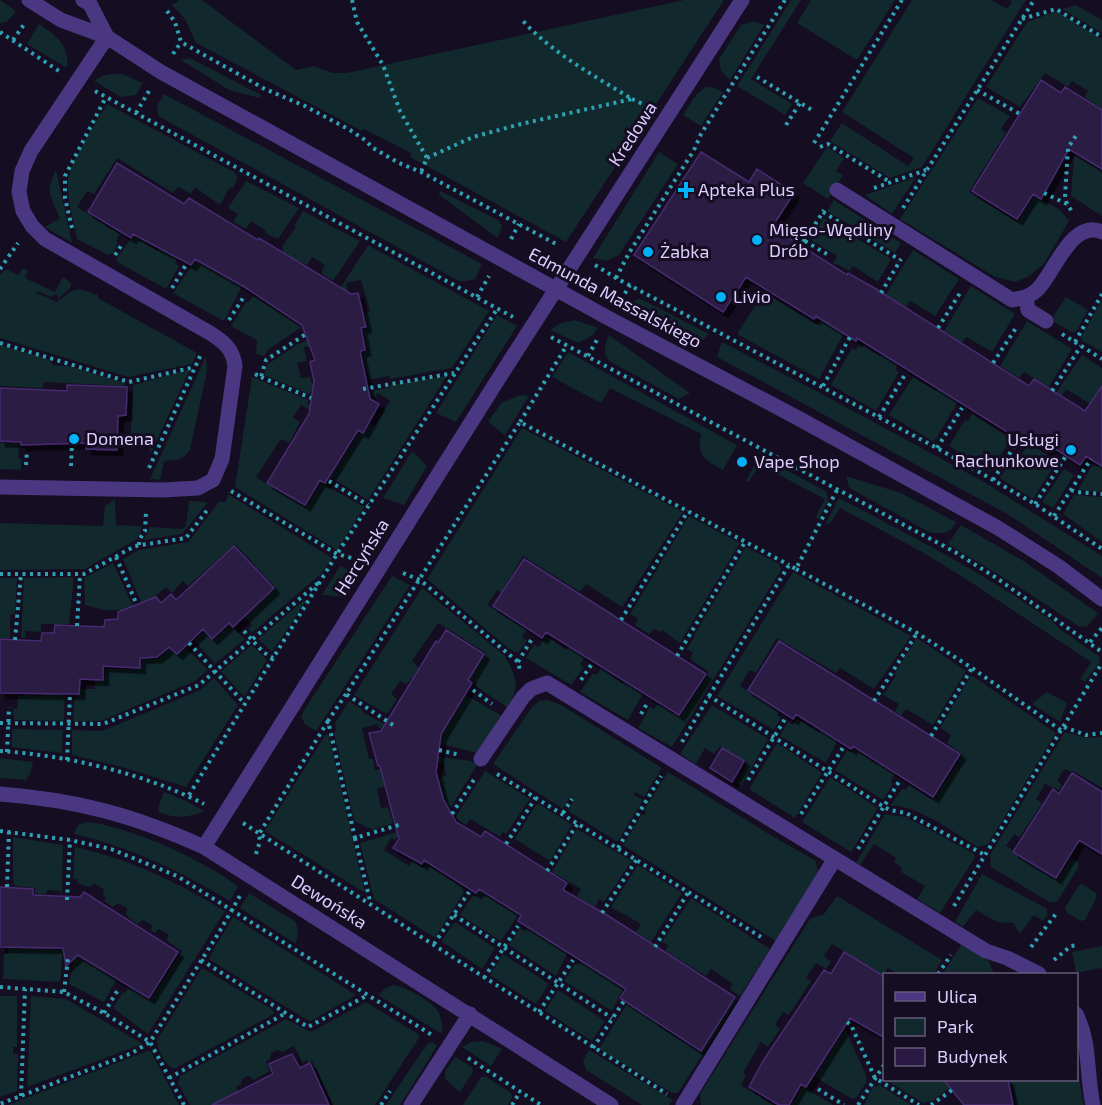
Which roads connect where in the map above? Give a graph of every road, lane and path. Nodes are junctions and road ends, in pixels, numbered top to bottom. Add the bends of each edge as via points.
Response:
1 (29, 0) edge
2 (83, 0) edge
3 (352, 0) edge
4 (741, 0) edge
5 (785, 0) edge
6 (902, 0) edge
7 (1034, 0) edge
8 (167, 11) dead end
9 (28, 17) dead end
10 (521, 19) dead end
11 (1022, 19) junction
12 (0, 32) edge
13 (107, 37) junction
14 (1102, 37) edge
15 (13, 40) junction
16 (181, 42) junction
17 (172, 55) dead end
18 (65, 74) dead end
19 (757, 77) dead end
20 (86, 87) dead end
21 (151, 87) dead end
22 (977, 90) junction
23 (106, 98) junction
24 (800, 103) junction
25 (812, 110) dead end
26 (136, 113) junction
27 (1020, 114) dead end
28 (786, 125) dead end
29 (1077, 134) dead end
30 (814, 143) dead end
31 (820, 147) dead end
32 (427, 158) junction
33 (927, 170) junction
34 (421, 172) junction
35 (890, 183) junction
36 (1044, 193) dead end
37 (843, 194) joint
38 (1066, 204) junction
39 (823, 213) dead end
40 (818, 220) dead end
41 (519, 224) junction
42 (893, 225) junction
43 (32, 226) junction
44 (1085, 230) junction
45 (73, 231) dead end
46 (790, 231) dead end
47 (1102, 232) edge
48 (913, 238) junction
49 (805, 241) junction
50 (508, 244) dead end
51 (562, 247) dead end
52 (830, 256) dead end
53 (900, 261) junction
54 (187, 263) dead end
55 (592, 263) dead end
56 (0, 269) edge
57 (493, 270) dead end
58 (971, 274) junction
59 (616, 278) junction
60 (630, 285) junction
61 (557, 289) junction
62 (881, 293) dead end
63 (1102, 294) edge
64 (168, 295) dead end
65 (477, 297) junction
66 (618, 304) dead end
67 (1027, 304) junction
68 (497, 309) junction
69 (519, 320) dead end
70 (1046, 321) joint
71 (938, 328) dead end
72 (603, 330) dead end
73 (210, 333) junction
74 (306, 334) dead end
75 (544, 334) dead end
76 (850, 337) dead end
77 (1075, 342) junction
78 (0, 343) edge
79 (567, 345) junction
80 (1081, 346) junction
81 (588, 356) junction
82 (1102, 359) edge
83 (266, 360) dead end
84 (993, 363) dead end
85 (196, 366) junction
86 (454, 373) junction
87 (906, 373) dead end
88 (261, 377) dead end
89 (823, 386) junction
90 (363, 389) dead end
91 (1052, 391) dead end
92 (311, 398) dead end
93 (962, 408) dead end
94 (879, 417) junction
95 (520, 423) junction
96 (1017, 442) dead end
97 (72, 443) dead end
98 (938, 448) junction
99 (27, 451) dead end
100 (1066, 456) dead end
101 (71, 457) dead end
102 (1091, 459) dead end
103 (26, 472) dead end
104 (993, 480) junction
105 (329, 481) dead end
106 (146, 482) junction
107 (0, 487) edge
108 (229, 490) dead end
109 (838, 490) junction
110 (1071, 490) junction
111 (223, 493) dead end
112 (1102, 494) edge
113 (213, 501) dead end
114 (1035, 504) junction
115 (368, 505) junction
116 (688, 511) junction
117 (1054, 516) junction
118 (745, 542) junction
119 (139, 545) junction
120 (1102, 549) edge
121 (116, 557) junction
122 (789, 565) junction
123 (796, 569) junction
124 (0, 574) edge
125 (21, 574) junction
126 (80, 575) junction
127 (321, 581) junction
128 (1102, 598) edge
129 (137, 605) dead end
130 (621, 620) dead end
131 (77, 626) dead end
132 (1102, 628) edge
133 (244, 632) dead end
134 (917, 633) junction
135 (533, 637) dead end
136 (251, 639) junction
137 (15, 640) dead end
138 (1090, 642) junction
139 (189, 643) dead end
140 (1102, 652) edge
141 (677, 656) dead end
142 (273, 658) junction
143 (518, 662) dead end
144 (1102, 663) edge
145 (972, 668) junction
146 (214, 671) junction
147 (70, 694) dead end
148 (346, 694) junction
149 (709, 696) junction
150 (874, 702) dead end
151 (245, 704) junction
152 (9, 707) dead end
153 (785, 720) dead end
154 (328, 721) junction
155 (0, 723) edge
156 (8, 723) junction
157 (68, 725) junction
158 (393, 725) dead end
159 (1063, 729) junction
160 (1102, 733) edge
161 (931, 736) dead end
162 (773, 738) junction
163 (844, 746) dead end
164 (0, 752) edge
165 (7, 752) junction
166 (481, 759) dead end
167 (67, 760) junction
168 (671, 760) junction
169 (492, 771) dead end
170 (828, 771) junction
171 (477, 775) dead end
172 (900, 780) dead end
173 (746, 783) dead end
174 (656, 784) dead end
175 (0, 794) edge
176 (189, 795) junction
177 (536, 797) junction
178 (572, 799) dead end
179 (884, 807) junction
180 (640, 810) junction
181 (224, 813) junction
182 (563, 813) junction
183 (452, 814) dead end
184 (646, 814) dead end
185 (578, 823) junction
186 (402, 824) dead end
187 (0, 831) edge
188 (9, 831) junction
189 (789, 832) junction
190 (259, 834) junction
191 (355, 838) junction
192 (70, 840) junction
193 (506, 844) dead end
194 (204, 847) junction
195 (618, 848) junction
196 (985, 855) junction
197 (637, 860) junction
198 (840, 863) junction
199 (547, 871) dead end
200 (250, 876) junction
201 (7, 887) dead end
202 (689, 891) junction
203 (469, 892) dead end
204 (67, 900) dead end
205 (371, 906) junction
206 (233, 910) junction
207 (1058, 911) dead end
208 (950, 912) dead end
209 (602, 913) dead end
210 (454, 915) junction
211 (518, 926) dead end
212 (1048, 926) dead end
213 (434, 944) junction
214 (1078, 945) dead end
215 (1071, 946) dead end
216 (655, 947) dead end
217 (503, 948) junction
218 (780, 948) junction
219 (68, 958) dead end
220 (201, 960) junction
221 (573, 960) dead end
222 (1035, 973) edge
223 (484, 978) junction
224 (558, 983) junction
225 (0, 987) edge
226 (119, 988) dead end
227 (25, 989) junction
228 (64, 992) junction
229 (366, 996) junction
230 (624, 1001) dead end
231 (539, 1012) junction
232 (104, 1013) junction
233 (286, 1013) junction
234 (470, 1014) junction
235 (1078, 1017) edge
236 (612, 1018) junction
237 (847, 1023) dead end
238 (150, 1042) junction
239 (449, 1046) junction
240 (593, 1048) junction
241 (883, 1068) edge
242 (169, 1078) junction
243 (875, 1078) junction
244 (819, 1089) dead end
245 (952, 1090) dead end
246 (520, 1092) junction
247 (21, 1096) junction
248 (0, 1104) edge
249 (184, 1105) edge
250 (411, 1105) edge
251 (512, 1105) edge
252 (541, 1105) edge
253 (611, 1105) edge
254 (683, 1105) edge
255 (844, 1105) edge
256 (858, 1105) edge
257 (919, 1105) edge
258 (931, 1105) edge
259 (1094, 1105) edge

1 - 13 street, Edmunda Massalskiego via 61,20
2 - 13 street, Edmunda Massalskiego via 90,4
3 - 32 path via 357,22 383,65 400,111
4 - 61 street, Kredowa
5 - 59 path
6 - 30 path
7 - 11 path
8 - 16 path
9 - 15 path
10 - 32 path via 560,54 632,99 473,137
11 - 14 path via 1056,9
11 - 22 path
12 - 15 path
13 - 43 street via 27,159 19,192 23,211
13 - 61 street, Edmunda Massalskiego via 161,72
15 - 18 path
16 - 17 path
16 - 34 path via 350,130 372,148
19 - 24 path
20 - 23 path
21 - 26 path
22 - 27 path
22 - 33 path
23 - 26 path
23 - 45 path via 65,176 65,198
24 - 25 path
24 - 28 path
26 - 65 path
29 - 38 path via 1068,148
31 - 35 path via 828,144
32 - 34 path
33 - 35 path
33 - 42 path
34 - 41 path
35 - 37 path
36 - 38 path
37 - 42 street
38 - 44 path
39 - 53 path
40 - 49 path
41 - 50 path
41 - 51 path
42 - 48 street
43 - 56 path
43 - 73 street via 58,248
44 - 47 street
44 - 67 street via 1074,237
46 - 49 path
48 - 53 path
48 - 58 street
49 - 52 path
53 - 62 path
54 - 64 path
55 - 59 path
57 - 65 path
58 - 67 street via 1012,300
58 - 71 path
59 - 60 path
60 - 66 path
60 - 89 path
61 - 128 street, Edmunda Massalskiego via 998,528
61 - 181 street, Hercyńska
63 - 77 path
65 - 68 path
67 - 70 street
67 - 84 path
68 - 69 path
68 - 86 path
70 - 77 path
72 - 81 path
73 - 85 path
73 - 106 street via 230,348 235,366 218,469 213,480 198,488
74 - 83 path
75 - 79 path
76 - 89 path
77 - 80 path
78 - 85 path via 129,382
79 - 81 path
79 - 95 path
80 - 82 path
80 - 91 path
81 - 109 path
85 - 106 path
86 - 90 path
86 - 115 path
87 - 94 path
88 - 92 path
89 - 94 path
93 - 98 path
94 - 98 path
95 - 116 path
95 - 148 path
96 - 104 path
97 - 101 path
98 - 104 path
99 - 103 path
100 - 114 path
102 - 110 path
104 - 114 path
105 - 115 path
106 - 107 street
106 - 119 path via 146,527
108 - 111 path
109 - 123 path
109 - 138 path via 955,552
110 - 112 path
110 - 117 path
113 - 119 path via 186,538
114 - 117 path
115 - 127 path
116 - 118 path
116 - 130 path
117 - 120 path
118 - 122 path
118 - 141 path
119 - 121 path
121 - 126 path
121 - 129 path
122 - 123 path
122 - 149 path
123 - 134 path
124 - 125 path
125 - 126 path
125 - 137 path
126 - 131 path
127 - 136 path
127 - 142 path
132 - 138 path
133 - 136 path
134 - 145 path
134 - 150 path
135 - 143 path
136 - 142 path
136 - 146 path
138 - 140 path
139 - 146 path
142 - 151 path
144 - 159 path
145 - 159 path
145 - 161 path
146 - 151 path
146 - 157 path via 199,685 103,724
147 - 157 path
148 - 154 path
148 - 158 path
149 - 162 path
149 - 168 path
151 - 176 path
152 - 156 path
153 - 162 path
154 - 190 path
154 - 191 path
155 - 156 path
156 - 157 path
156 - 165 path
157 - 167 path
159 - 160 path via 1086,735
159 - 196 path
162 - 170 path
162 - 173 path
163 - 170 path
164 - 165 path
165 - 167 path
166 - 168 street via 524,697 531,689 547,683
167 - 176 path via 127,774
168 - 189 street
169 - 177 path
170 - 179 path
170 - 189 path
171 - 183 path
172 - 179 path
174 - 180 path
175 - 194 street, Dewońska via 96,807
176 - 181 path
177 - 182 path
177 - 193 path
178 - 182 path
179 - 196 path via 906,813
179 - 198 path
180 - 184 path
180 - 195 path
181 - 190 path
181 - 194 street, Hercyńska
182 - 185 path
185 - 195 path
185 - 199 path
186 - 191 path
187 - 188 path
188 - 192 path
188 - 201 path
189 - 198 street
190 - 200 path
190 - 205 path
191 - 205 path
192 - 204 path
192 - 206 path via 111,849 166,872
194 - 200 street, Dewońska
195 - 197 path
196 - 208 path
197 - 202 path
197 - 209 path
198 - 218 street
198 - 222 street via 986,951
200 - 206 path
200 - 234 street, Dewońska
202 - 216 path
202 - 218 path
203 - 210 path
205 - 213 path
206 - 220 path
206 - 229 path
207 - 212 path
210 - 213 path
210 - 217 path
211 - 217 path
213 - 223 path
214 - 215 path
217 - 223 path
217 - 224 path
218 - 254 street
219 - 228 path
220 - 233 path
220 - 238 path
221 - 224 path
223 - 231 path
224 - 231 path
224 - 236 path
225 - 227 path
226 - 232 path
227 - 228 path
227 - 247 path
228 - 232 path
229 - 233 path via 308,1027
229 - 239 path
230 - 236 path
231 - 240 path
232 - 238 path
233 - 242 path
234 - 239 street
234 - 253 street, Dewońska
235 - 259 street via 1088,1045
236 - 240 path
237 - 243 path
238 - 242 path
238 - 247 path via 132,1053
239 - 246 path
239 - 250 street
240 - 254 path
241 - 243 path
242 - 249 path
243 - 256 path
243 - 257 path
244 - 255 path
245 - 258 path
246 - 251 path
246 - 252 path
247 - 248 path

